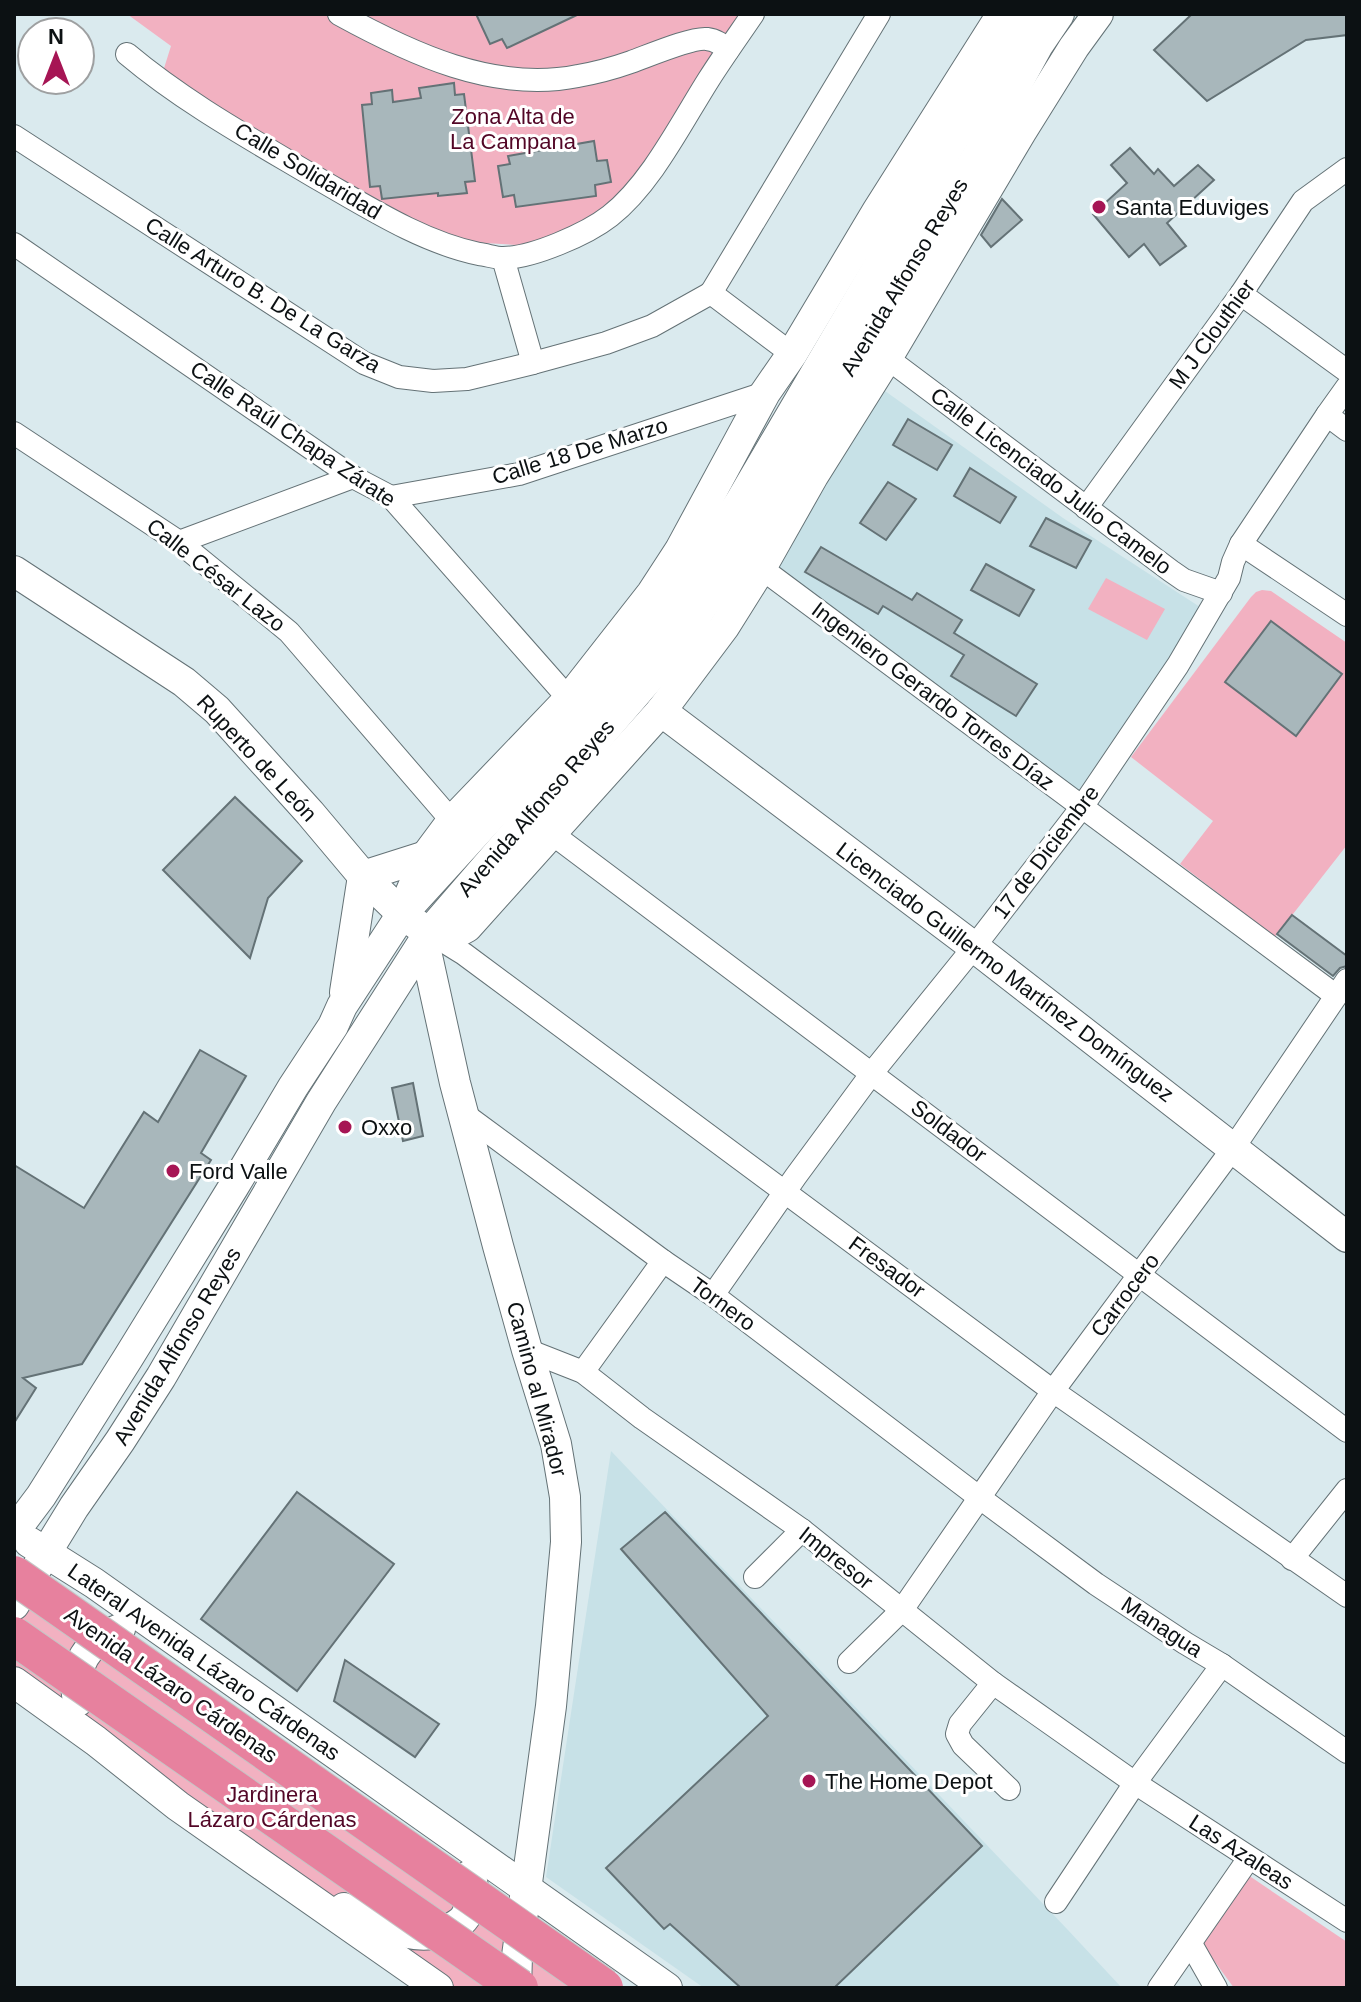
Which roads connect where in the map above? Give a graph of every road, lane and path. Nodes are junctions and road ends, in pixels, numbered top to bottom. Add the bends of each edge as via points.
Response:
1 (339, 14) edge
2 (753, 14) edge
3 (879, 14) edge
4 (1002, 14) edge
5 (1034, 14) edge
6 (1059, 14) edge
7 (1098, 14) edge
8 (728, 50) junction
9 (127, 54) dead end
10 (1021, 132) junction
11 (14, 136) edge
12 (982, 148) junction
13 (1347, 169) edge
14 (14, 244) edge
15 (503, 258) junction
16 (711, 293) junction
17 (1241, 294) junction
18 (792, 354) junction
19 (887, 358) junction
20 (533, 363) junction
21 (1347, 371) edge
22 (1347, 387) edge
23 (765, 393) junction
24 (1327, 415) junction
25 (1347, 430) edge
26 (14, 433) edge
27 (353, 477) junction
28 (391, 497) junction
29 (1086, 508) junction
30 (749, 534) junction
31 (716, 538) junction
32 (179, 542) junction
33 (1241, 544) junction
34 (761, 568) junction
35 (14, 571) edge
36 (652, 593) junction
37 (1221, 593) junction
38 (1347, 615) edge
39 (724, 627) junction
40 (569, 699) junction
41 (661, 711) junction
42 (1082, 807) junction
43 (452, 821) junction
44 (551, 833) junction
45 (426, 856) junction
46 (363, 876) junction
47 (402, 914) junction
48 (426, 937) junction
49 (974, 947) junction
50 (1341, 988) edge
51 (342, 1006) junction
52 (872, 1073) junction
53 (464, 1114) junction
54 (1234, 1147) junction
55 (785, 1192) junction
56 (1347, 1237) edge
57 (663, 1261) junction
58 (1140, 1274) junction
59 (713, 1295) junction
60 (527, 1350) junction
61 (583, 1372) junction
62 (1053, 1391) junction
63 (1347, 1431) edge
64 (1347, 1490) edge
65 (980, 1498) junction
66 (28, 1500) edge
67 (74, 1507) junction
68 (802, 1530) junction
69 (14, 1532) edge
70 (46, 1553) junction
71 (1292, 1559) junction
72 (14, 1575) edge
73 (755, 1577) dead end
74 (94, 1583) junction
75 (1347, 1596) edge
76 (14, 1605) edge
77 (902, 1610) junction
78 (154, 1625) junction
79 (14, 1636) edge
80 (849, 1662) dead end
81 (1222, 1665) junction
82 (14, 1682) edge
83 (993, 1683) junction
84 (96, 1741) junction
85 (1347, 1752) edge
86 (1135, 1783) junction
87 (1009, 1789) dead end
88 (430, 1821) junction
89 (1249, 1858) junction
90 (291, 1885) junction
91 (528, 1889) junction
92 (1056, 1902) dead end
93 (1347, 1921) edge
94 (1191, 1944) junction
95 (438, 1988) edge
96 (518, 1988) edge
97 (604, 1988) edge
98 (667, 1988) edge
99 (1159, 1988) edge
100 (1216, 1988) edge

1 - 8 street via 433,59 538,81 626,64 704,38
2 - 8 street, Calle Solidaridad
3 - 16 street, Calle Arturo B. De La Garza
4 - 18 main road
5 - 31 main road, Avenida Alfonso Reyes via 960,128
6 - 12 main road, Avenida Alfonso Reyes
7 - 10 main road
8 - 15 street, Calle Solidaridad via 669,145 609,217 539,252
9 - 15 street, Calle Solidaridad via 258,143 386,218 457,249
10 - 12 main road
10 - 19 main road
11 - 20 street, Calle Arturo B. De La Garza via 364,363 399,377 433,381 467,379
12 - 30 main road, Avenida Alfonso Reyes
13 - 17 street, M J Clouthier via 1303,201
14 - 27 street, Calle Raúl Chapa Zárate
15 - 20 street
16 - 18 street
16 - 20 street, Calle Arturo B. De La Garza via 652,326
17 - 21 street
17 - 29 street, M J Clouthier
18 - 23 main road
19 - 29 street, Calle Licenciado Julio Camelo
19 - 34 main road
22 - 24 street, 17 de Diciembre
23 - 28 street, Calle 18 De Marzo via 519,474
23 - 36 main road
24 - 25 street
24 - 33 street, 17 de Diciembre
26 - 32 street, Calle César Lazo
27 - 28 street, Calle Raúl Chapa Zárate
27 - 32 street
28 - 40 street, Calle Raúl Chapa Zárate
29 - 37 street, Calle Licenciado Julio Camelo via 1184,580
30 - 39 main road
30 - 48 main road, Avenida Alfonso Reyes via 676,647
31 - 36 main road
31 - 47 main road, Avenida Alfonso Reyes via 655,631
32 - 43 street, Calle César Lazo via 289,632
33 - 37 street, 17 de Diciembre
33 - 38 street
34 - 39 main road
34 - 42 street, Ingeniero Gerardo Torres Díaz
35 - 46 main road, Ruperto de León via 184,682 217,710
36 - 40 main road
37 - 42 street, 17 de Diciembre
39 - 41 main road
40 - 43 main road
41 - 44 main road
41 - 49 main road, Licenciado Guillermo Martínez Domínguez
42 - 49 street, 17 de Diciembre
42 - 50 street, Ingeniero Gerardo Torres Díaz
43 - 45 main road
44 - 48 main road via 467,927
44 - 52 street, Soldador
45 - 46 main road
45 - 47 main road
46 - 47 main road, Ruperto de León
46 - 51 main road
47 - 48 main road, Ruperto de León
47 - 51 main road, Avenida Alfonso Reyes
48 - 53 main road, Camino al Mirador
48 - 55 street, Fresador via 476,963
48 - 67 main road, Avenida Alfonso Reyes via 321,1102 161,1377
49 - 52 street, 17 de Diciembre
49 - 54 main road, Licenciado Guillermo Martínez Domínguez
50 - 54 street, Carrocero
51 - 66 main road, Avenida Alfonso Reyes via 234,1186
52 - 55 street, 17 de Diciembre
52 - 58 street, Soldador
53 - 57 street, Tornero
53 - 60 main road, Camino al Mirador
54 - 56 main road, Licenciado Guillermo Martínez Domínguez
54 - 58 street, Carrocero
55 - 59 street, 17 de Diciembre
55 - 62 street, Fresador
57 - 59 street, Tornero
57 - 61 street
58 - 62 street, Carrocero
58 - 63 street, Soldador
59 - 65 street, Tornero
60 - 61 street, Impresor
60 - 91 main road, Camino al Mirador via 556,1444 566,1542
61 - 68 street, Impresor
62 - 65 street, Carrocero
62 - 71 street, Fresador
64 - 71 street
65 - 77 street, Carrocero
65 - 81 street, Managua via 1120,1601
66 - 69 main road, Avenida Alfonso Reyes
67 - 70 main road, Avenida Alfonso Reyes
67 - 74 main road via 74,1544
68 - 73 street
68 - 77 street, Impresor
69 - 70 main road, Lateral Avenida Lázaro Cárdenas
70 - 74 main road, Lateral Avenida Lázaro Cárdenas
70 - 76 main road, Avenida Alfonso Reyes
71 - 75 street, Fresador
72 - 97 highway, Avenida Lázaro Cárdenas, bridge
74 - 78 main road, Lateral Avenida Lázaro Cárdenas
77 - 80 street, Carrocero
77 - 83 street, Impresor
78 - 84 main road via 105,1635 85,1654 77,1696
78 - 88 main road, Lateral Avenida Lázaro Cárdenas
79 - 96 highway, bridge
81 - 85 street, Managua
81 - 86 street
82 - 84 main road
83 - 86 street, Impresor
83 - 87 street via 957,1734
84 - 90 main road
86 - 89 street, Las Azaleas
86 - 92 street
88 - 90 main road via 473,1881 465,1918 446,1931 428,1936 401,1931
88 - 91 main road, Lateral Avenida Lázaro Cárdenas
89 - 93 street, Las Azaleas
89 - 94 street
90 - 95 main road
91 - 96 main road, Camino al Mirador via 517,1956
91 - 98 main road, Lateral Avenida Lázaro Cárdenas
94 - 99 street
94 - 100 street

